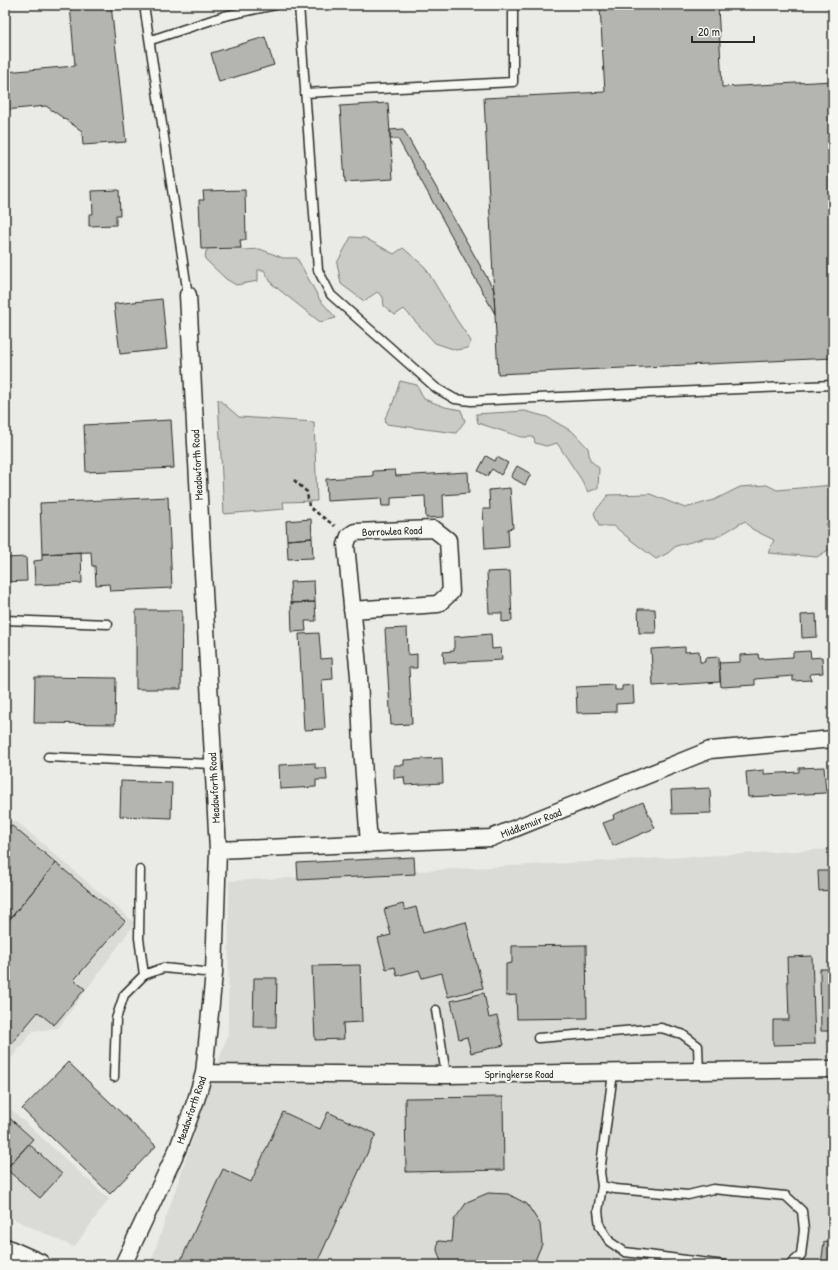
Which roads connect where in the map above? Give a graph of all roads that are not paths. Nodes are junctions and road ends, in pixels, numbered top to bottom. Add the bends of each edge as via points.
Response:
1 (144, 5) edge
2 (275, 5) edge
3 (299, 5) edge
4 (513, 5) edge
5 (151, 40) junction
6 (305, 93) junction
7 (188, 295) joint
8 (833, 385) edge
9 (352, 610) junction
10 (5, 620) edge
11 (108, 624) dead end
12 (833, 739) edge
13 (48, 758) dead end
14 (213, 764) junction
15 (368, 844) junction
16 (218, 850) junction
17 (140, 870) dead end
18 (214, 973) junction
19 (144, 975) junction
20 (436, 1010) dead end
21 (538, 1038) dead end
22 (833, 1069) edge
23 (699, 1072) junction
24 (204, 1073) junction
25 (613, 1073) junction
26 (446, 1075) junction
27 (114, 1077) dead end
28 (602, 1186) junction
29 (5, 1250) edge
30 (793, 1263) edge
31 (38, 1265) edge
32 (123, 1265) edge
33 (724, 1265) edge

1 - 5 lane
2 - 5 lane via 224,16
3 - 6 lane
4 - 6 lane via 513,82
5 - 7 lane
6 - 8 lane via 318,270 331,295 436,388 455,399 471,401
7 - 14 street, Meadowforth Road
9 - 9 street, Borrowlea Road via 346,545 349,536 355,532 434,529 448,540 451,592 438,604
9 - 15 street, Borrowlea Road via 359,676
10 - 11 lane
12 - 15 street, Middlemuir Road via 710,750 491,838
13 - 14 lane
14 - 16 street, Meadowforth Road
15 - 16 street, Middlemuir Road
16 - 18 street, Meadowforth Road
17 - 19 lane via 139,938
18 - 19 lane via 163,968
18 - 24 street, Meadowforth Road
19 - 27 lane via 124,995 116,1020
20 - 26 lane
21 - 23 lane via 661,1028 682,1034 698,1046
22 - 23 street, Springkerse Road
23 - 25 street, Springkerse Road
24 - 26 street, Springkerse Road
24 - 32 street, Meadowforth Road via 178,1148
25 - 26 street, Springkerse Road
25 - 28 lane via 601,1158
28 - 30 lane via 688,1195 713,1189 786,1196 802,1211 804,1230 801,1255
28 - 33 lane via 598,1211 600,1226 610,1242 625,1252
29 - 31 main road

